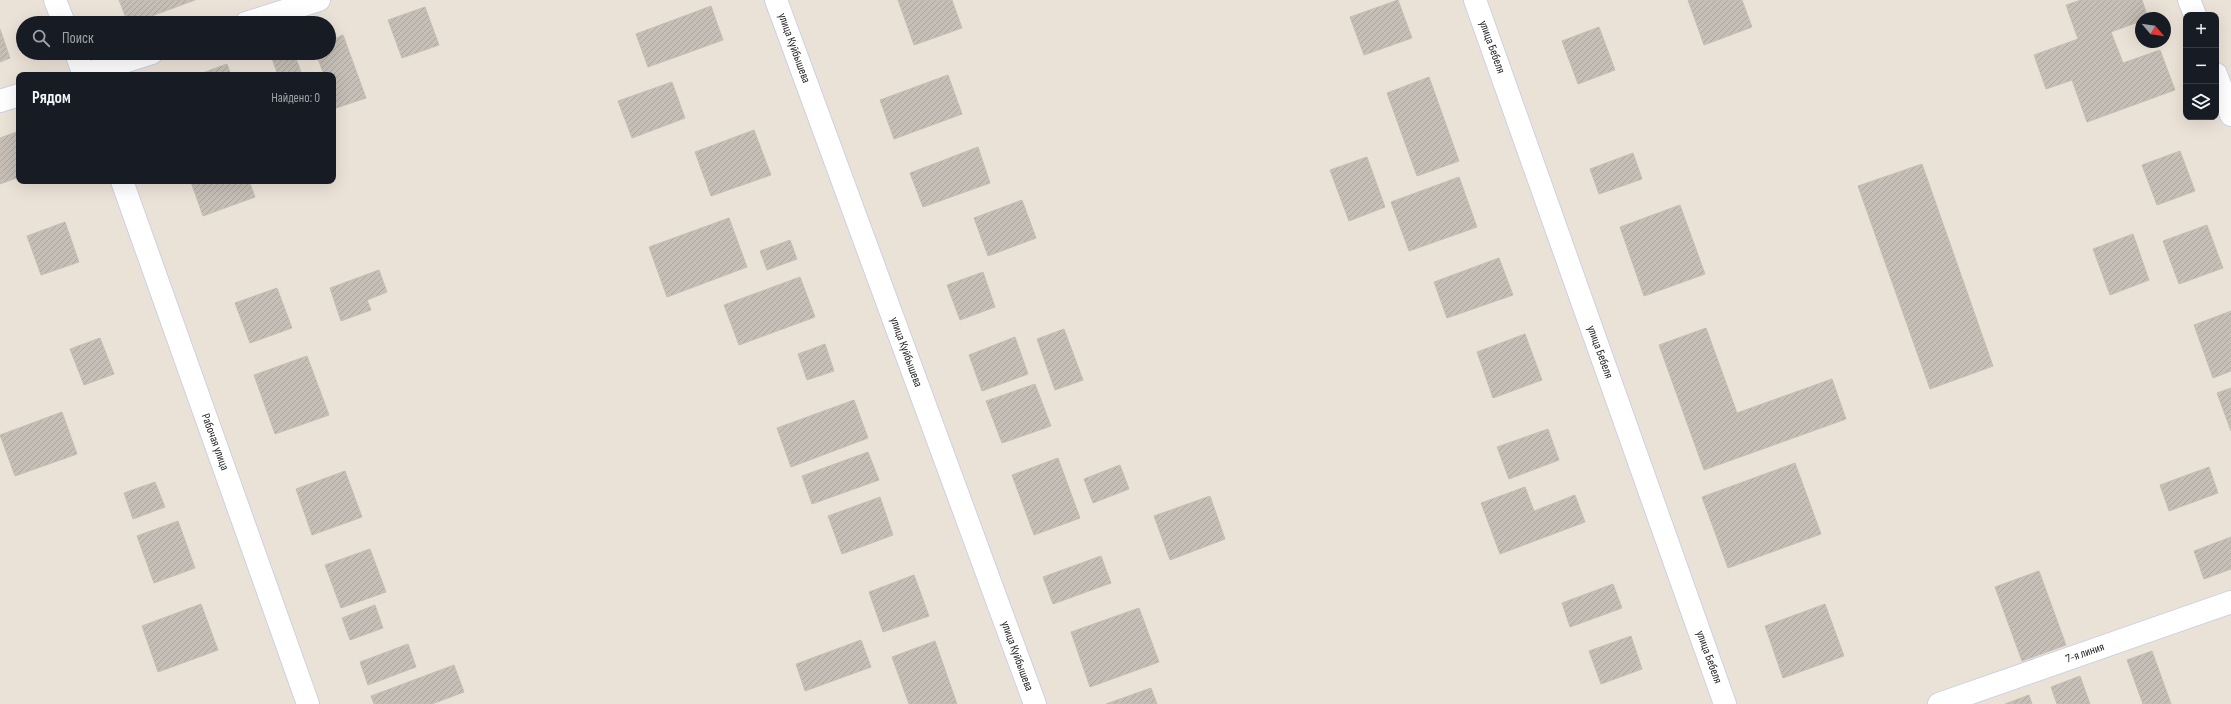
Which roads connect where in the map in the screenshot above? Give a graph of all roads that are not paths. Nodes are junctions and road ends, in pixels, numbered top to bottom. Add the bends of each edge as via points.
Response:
1 (55, 0) edge
2 (319, 0) edge
3 (776, 0) edge
4 (1475, 0) edge
5 (2190, 0) edge
6 (2194, 12) edge
7 (61, 16) edge
8 (268, 16) edge
9 (79, 60) edge
10 (130, 60) edge
11 (83, 72) edge
12 (93, 72) edge
13 (2219, 82) edge
14 (16, 96) edge
15 (0, 101) edge
16 (2231, 116) edge
17 (123, 184) edge
18 (2231, 602) edge
19 (308, 704) edge
20 (1035, 704) edge
21 (1725, 704) edge
22 (1940, 704) edge

1 - 7 street
2 - 8 street
3 - 20 street, улица Куйбышева
4 - 21 street, улица Бебеля
5 - 6 street
9 - 11 street
10 - 12 street
13 - 16 street
14 - 15 street
17 - 19 street, Рабочая улица
18 - 22 street, 7-я линия

